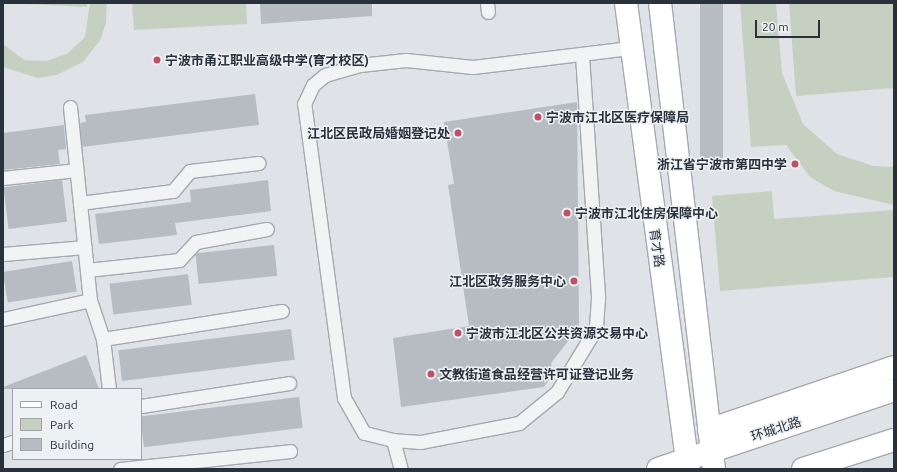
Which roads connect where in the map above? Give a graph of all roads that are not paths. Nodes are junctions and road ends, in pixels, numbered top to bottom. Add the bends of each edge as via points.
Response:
1 (626, 3) edge
2 (660, 3) edge
3 (630, 48) junction
4 (582, 54) junction
5 (70, 107) dead end
6 (259, 163) dead end
7 (77, 170) junction
8 (3, 178) edge
9 (80, 203) junction
10 (267, 229) dead end
11 (85, 248) junction
12 (3, 254) edge
13 (87, 270) junction
14 (90, 300) junction
15 (282, 312) dead end
16 (3, 319) edge
17 (103, 339) junction
18 (894, 367) edge
19 (289, 383) dead end
20 (109, 388) edge
21 (894, 390) edge
22 (142, 406) edge
23 (393, 440) junction
24 (894, 440) edge
25 (712, 450) edge
26 (290, 451) dead end
27 (686, 464) edge
28 (120, 469) edge
29 (401, 469) edge
30 (658, 469) edge
31 (804, 469) edge

1 - 3 main road, 育才路
2 - 25 main road
3 - 4 lane
3 - 27 main road, 育才路
4 - 23 lane via 598,298 596,328 557,392 518,424 420,442
4 - 23 lane via 473,67 406,60 360,65 325,75 313,85 304,104 344,398 364,433
5 - 7 lane
6 - 9 lane via 190,171 173,191
7 - 8 lane
7 - 9 lane
9 - 11 lane
10 - 13 lane via 196,242 179,260
11 - 12 lane
11 - 13 lane
13 - 14 lane
14 - 16 lane
14 - 17 lane
15 - 17 lane
17 - 20 lane
18 - 25 main road
19 - 22 lane
21 - 25 main road, 环城北路
23 - 29 lane
24 - 31 main road
25 - 27 main road, 环城北路
26 - 28 lane
27 - 30 main road, 环城北路

